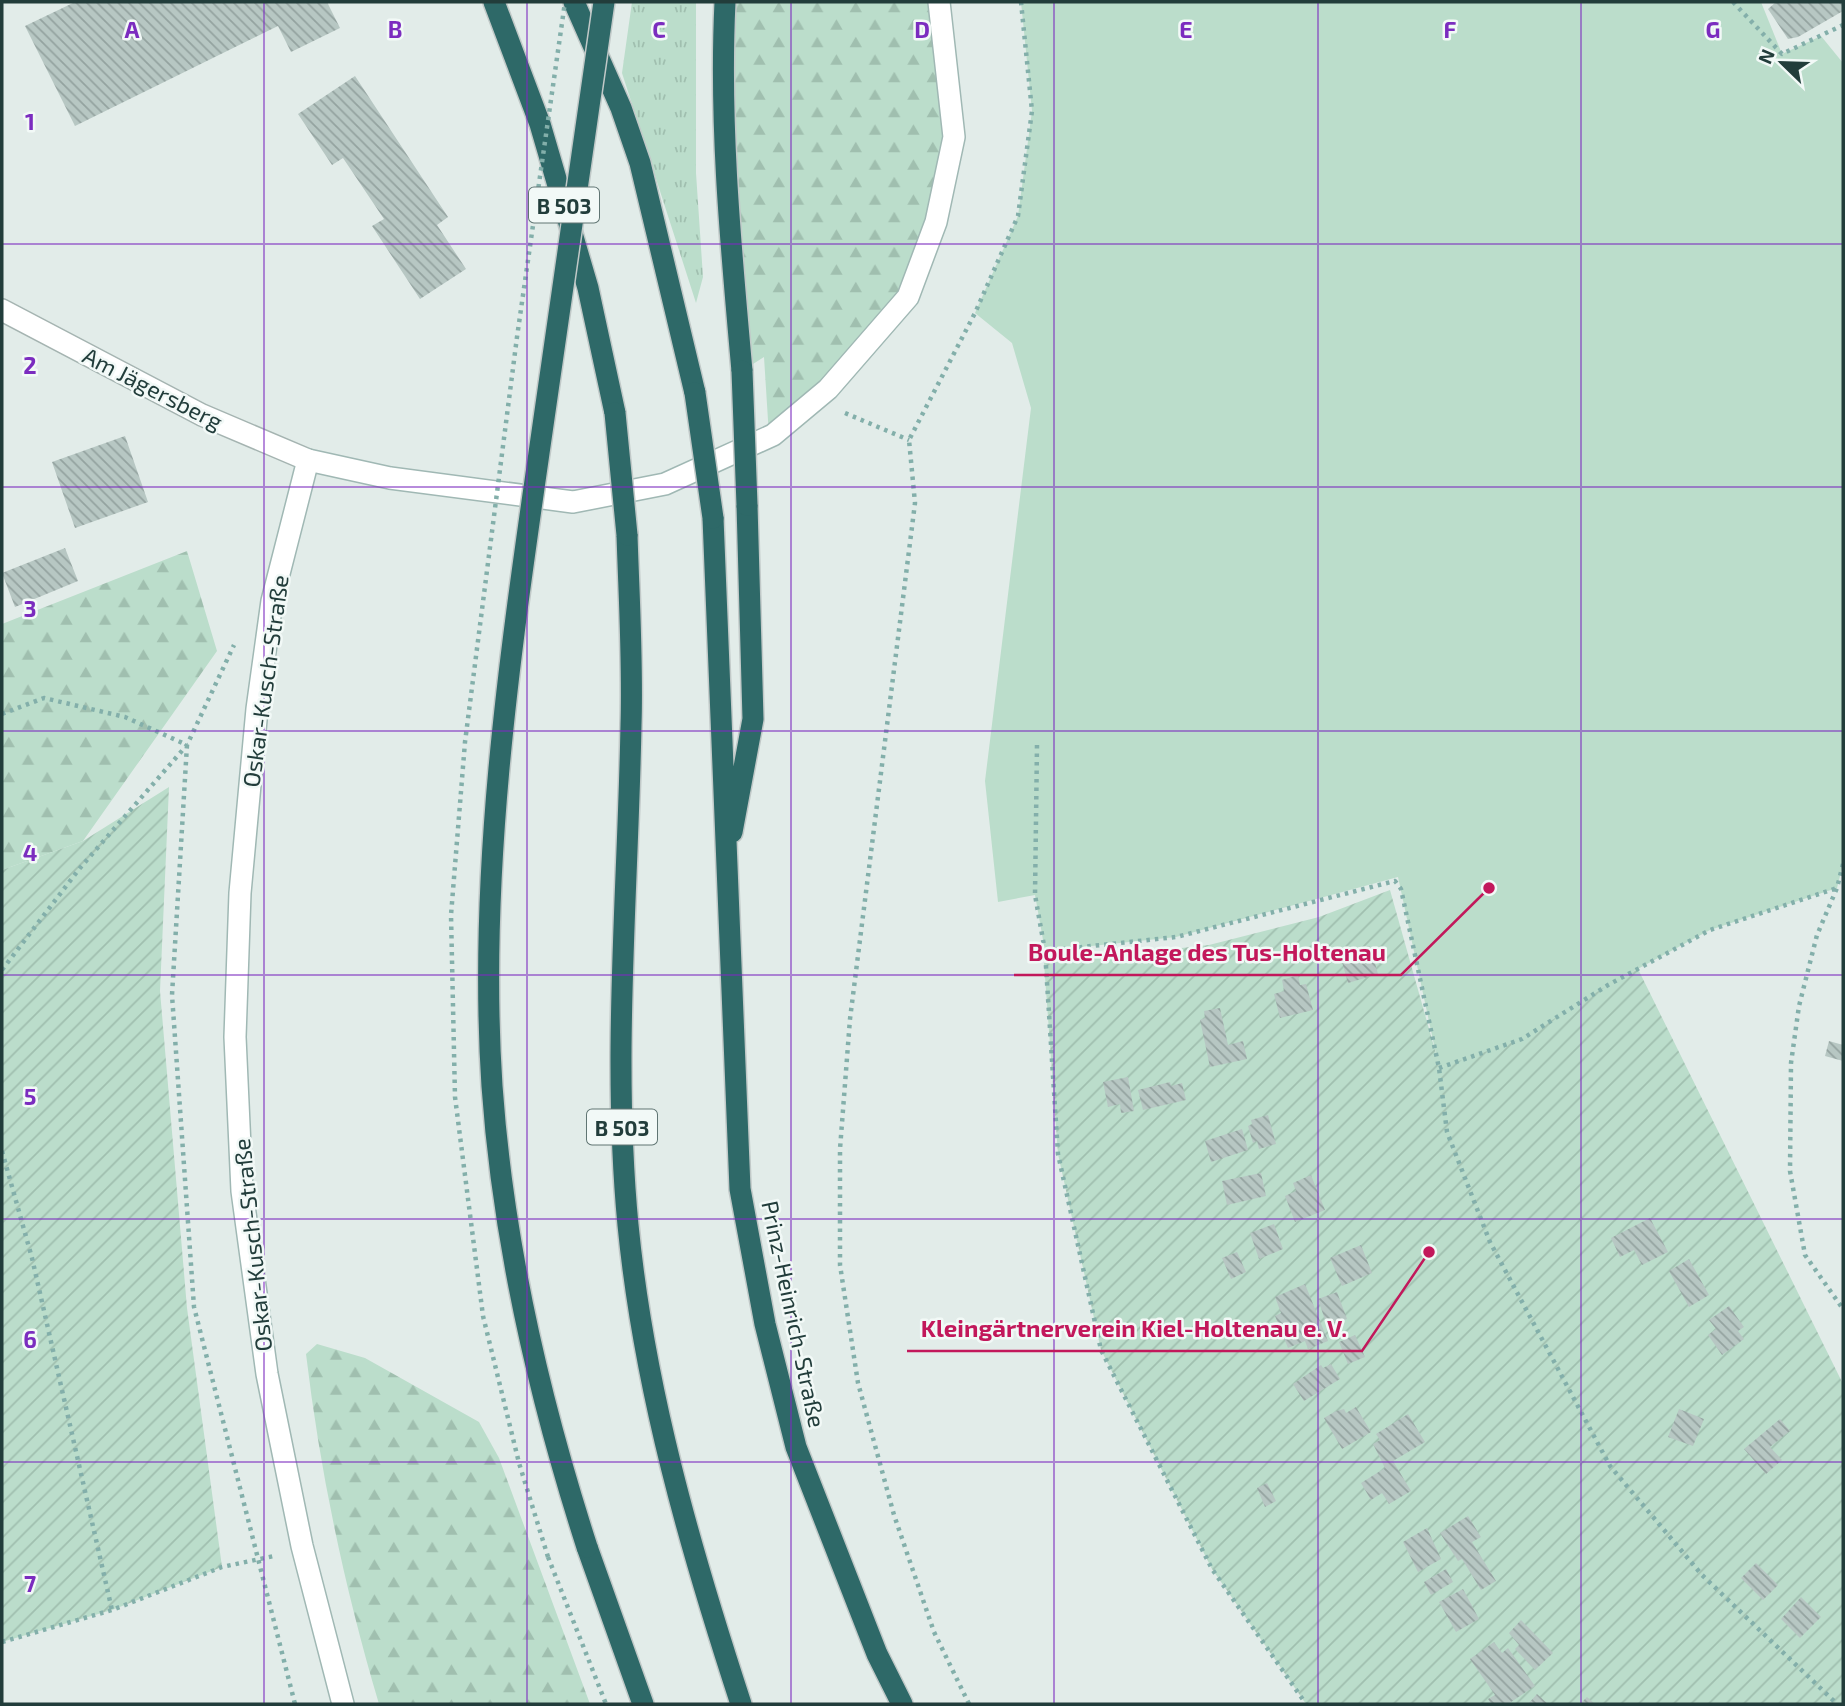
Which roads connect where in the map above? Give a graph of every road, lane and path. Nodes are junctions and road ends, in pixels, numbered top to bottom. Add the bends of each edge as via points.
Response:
1 (494, 2) edge
2 (574, 2) edge
3 (604, 2) edge
4 (725, 2) edge
5 (939, 2) edge
6 (1021, 2) edge
7 (1733, 2) edge
8 (1843, 25) edge
9 (2, 310) edge
10 (308, 460) junction
11 (238, 637) dead end
12 (2, 714) edge
13 (187, 745) junction
14 (1037, 746) dead end
15 (1843, 864) edge
16 (725, 872) junction
17 (1837, 888) junction
18 (1045, 951) junction
19 (2, 970) edge
20 (1439, 1068) junction
21 (2, 1151) edge
22 (1843, 1309) edge
23 (302, 1546) junction
24 (548, 1557) dead end
25 (260, 1561) junction
26 (112, 1610) junction
27 (2, 1642) edge
28 (295, 1704) edge
29 (343, 1704) edge
30 (606, 1704) edge
31 (643, 1704) edge
32 (741, 1704) edge
33 (902, 1704) edge
34 (969, 1704) edge
35 (1306, 1704) edge
36 (1837, 1704) edge

1 - 32 highway, B 503, bridge via 544,136 588,288 615,413 627,535 631,723 620,1025 628,1226 658,1417 697,1566
2 - 16 highway, bridge via 640,163 695,393 713,518
3 - 31 highway, bridge via 522,569 502,752 490,906 492,1085 502,1178 554,1444
4 - 16 highway, bridge via 722,54 727,201 742,371 752,719
5 - 10 street via 954,137 936,222 908,296 828,389 773,435 665,484 573,502 420,482
6 - 34 path via 1032,111 1018,216 975,313 909,440 915,503 850,1019 840,1149 840,1265 858,1383 894,1515 934,1632
7 - 8 path via 1782,54
9 - 10 street, Am Jägersberg via 202,415
10 - 23 street, Oskar-Kusch-Straße via 272,601 257,709 240,893 235,1037 242,1191 267,1374
11 - 13 path
12 - 13 path via 44,698 125,717
13 - 19 path via 80,868
13 - 25 path via 172,995 194,1307
14 - 18 path via 1035,895
15 - 17 path
16 - 33 highway, Prinz-Heinrich-Straße via 740,1189 765,1324 796,1447 877,1654
17 - 20 path via 1710,930 1608,985 1522,1039
17 - 22 path via 1817,935 1799,1006 1791,1063 1790,1171 1805,1255
18 - 20 path via 1176,937 1397,880
18 - 35 path via 1058,1154 1101,1350 1212,1569
20 - 36 path via 1447,1132 1490,1242 1609,1466 1702,1575
21 - 26 path via 32,1258
23 - 25 path
23 - 29 street, Oskar-Kusch-Straße
24 - 30 path
25 - 26 path via 222,1567
25 - 28 path
26 - 27 path

